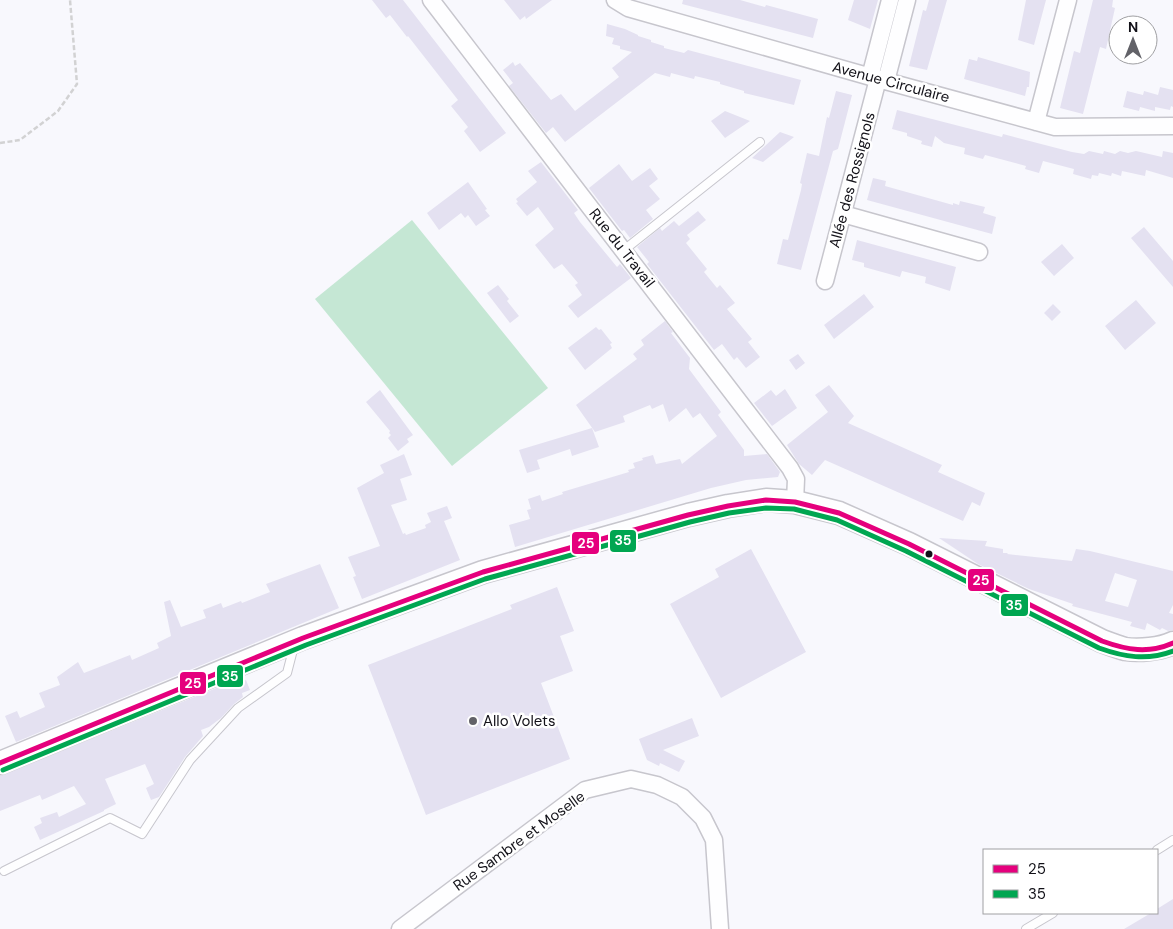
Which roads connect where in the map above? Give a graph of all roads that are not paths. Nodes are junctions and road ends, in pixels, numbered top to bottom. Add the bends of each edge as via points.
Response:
1 (431, 0) edge
2 (890, 0) edge
3 (907, 0) edge
4 (1068, 0) edge
5 (623, 3) edge
6 (878, 79) junction
7 (1036, 122) junction
8 (1173, 126) edge
9 (760, 142) dead end
10 (843, 214) junction
11 (624, 250) junction
12 (978, 252) dead end
13 (825, 281) dead end
14 (795, 502) junction
15 (294, 642) junction
16 (1173, 643) edge
17 (0, 763) edge
18 (1173, 840) edge
19 (1158, 849) edge
20 (4, 871) dead end
21 (1051, 914) edge
22 (400, 929) edge
23 (720, 929) edge
24 (1026, 929) edge

1 - 11 street, Rue du Travail
2 - 6 street, Allée des Rossignols
3 - 6 street, Allée des Rossignols
4 - 7 street
5 - 6 street, Avenue Circulaire
6 - 7 street, Avenue Circulaire
6 - 10 street, Allée des Rossignols
7 - 8 street, Avenue Circulaire via 1055,127
9 - 11 lane
10 - 12 street
10 - 13 street, Allée des Rossignols
11 - 14 street, Rue du Travail via 790,468 796,479
14 - 15 main road via 766,500 728,506 492,569
14 - 16 main road via 839,513 909,544 1102,641 1125,649
15 - 17 main road
15 - 20 lane via 287,673 238,708 190,760 142,834 110,818
18 - 19 lane
21 - 24 lane
22 - 23 street, Rue Sambre et Moselle via 585,790 631,779 657,785 682,797 703,818 714,840

